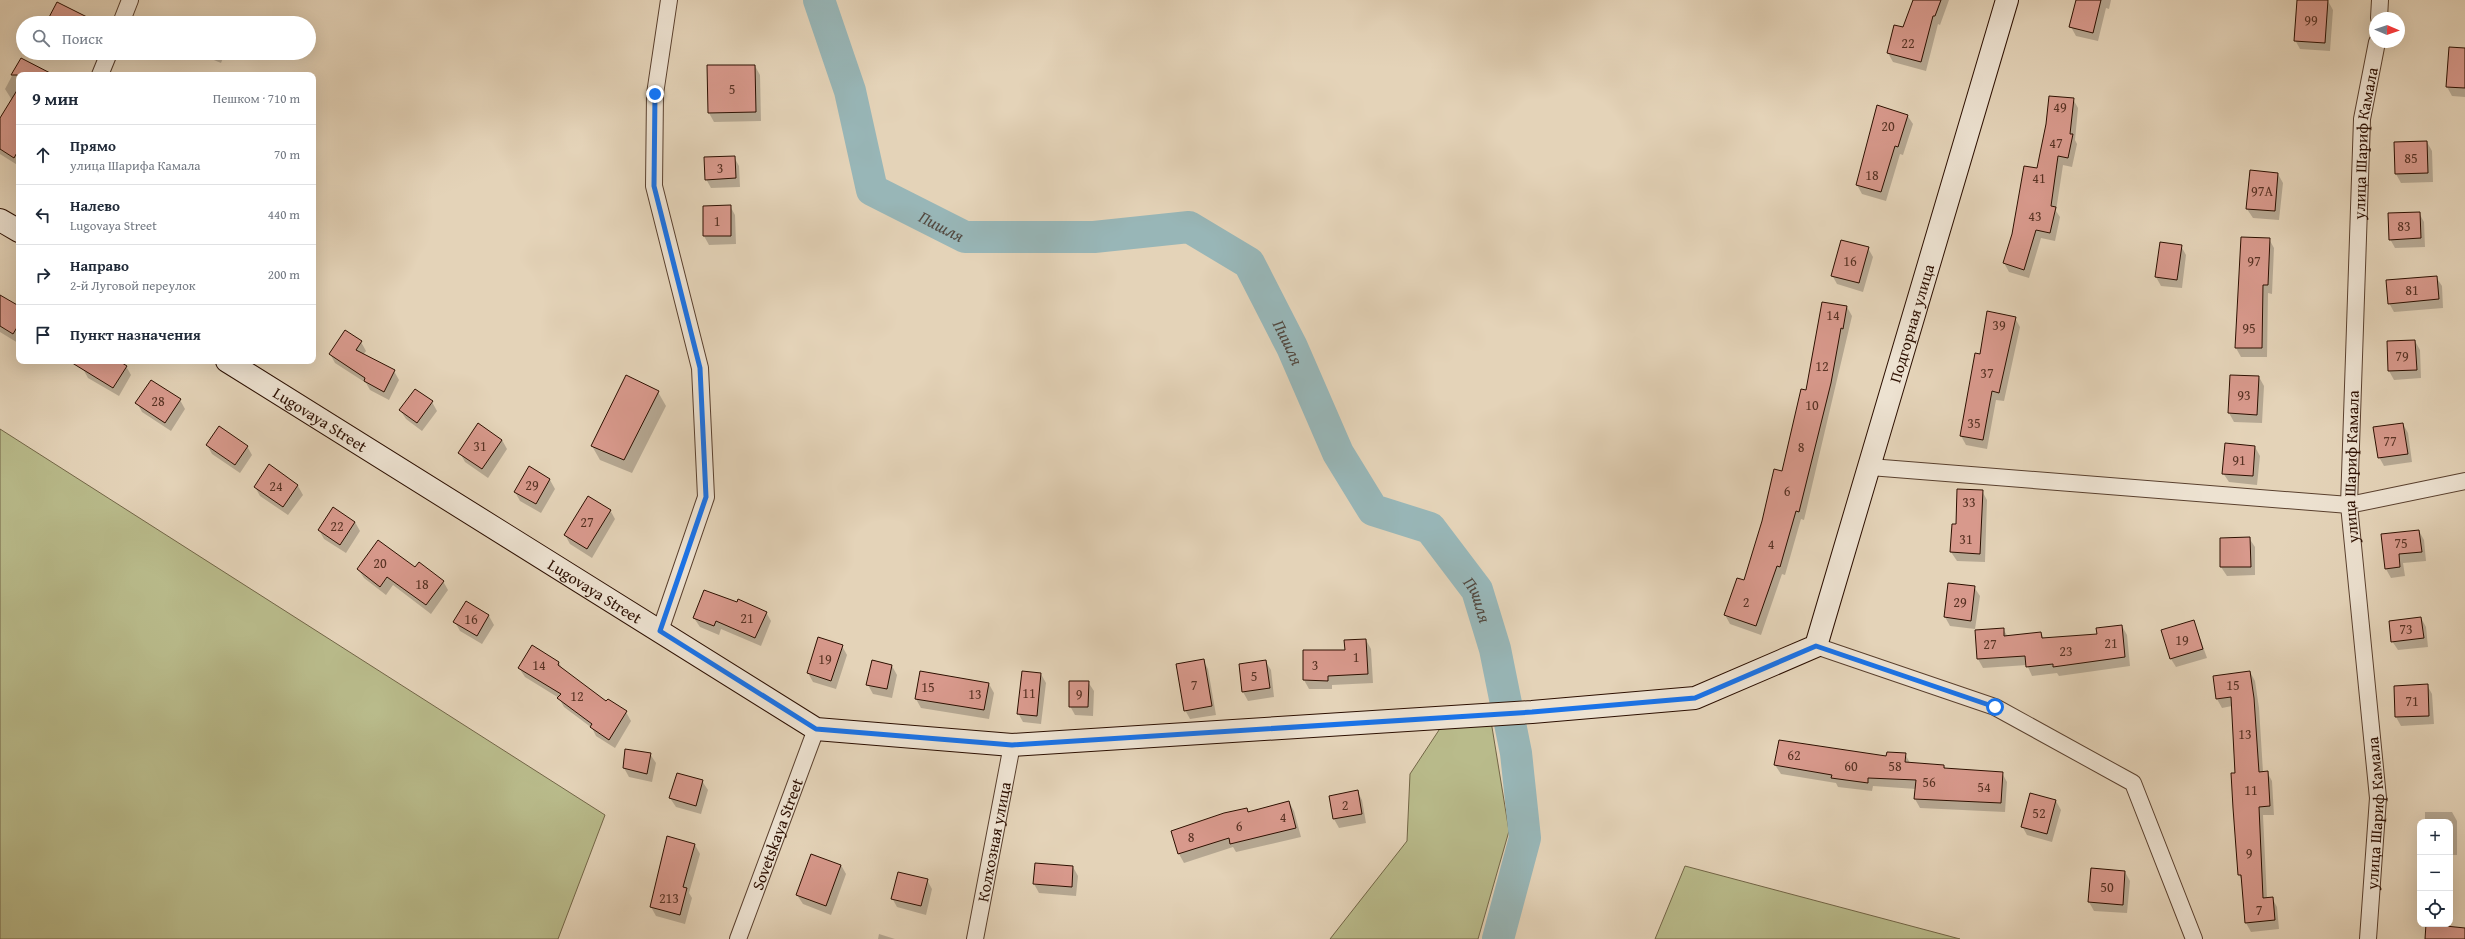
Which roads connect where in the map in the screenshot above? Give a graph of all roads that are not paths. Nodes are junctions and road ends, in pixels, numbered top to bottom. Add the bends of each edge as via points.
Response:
1 (130, 0) edge
2 (669, 0) edge
3 (2007, 0) edge
4 (2380, 0) edge
5 (2379, 12) edge
6 (124, 16) edge
7 (2376, 48) edge
8 (106, 60) edge
9 (101, 72) edge
10 (0, 220) edge
11 (16, 229) edge
12 (232, 364) edge
13 (1870, 467) junction
14 (2465, 481) edge
15 (2349, 505) junction
16 (660, 631) junction
17 (1816, 646) junction
18 (816, 729) junction
19 (1012, 745) junction
20 (738, 939) edge
21 (975, 939) edge
22 (2194, 939) edge
23 (2368, 939) edge

1 - 6 street
2 - 16 street via 655,94 654,186 700,368 706,497
3 - 13 street, Подгорная улица
4 - 5 street
7 - 15 street, улица Шариф Камала via 2362,119
8 - 9 street
10 - 11 street
12 - 16 street, Lugovaya Street
13 - 15 street
13 - 17 street, Подгорная улица
14 - 15 street
15 - 23 street, улица Шариф Камала via 2378,798
16 - 18 street, Lugovaya Street
17 - 19 street, Lugovaya Street via 1695,698 1532,712
17 - 22 street via 1995,707 2133,783
18 - 19 street, Lugovaya Street
18 - 20 street, Sovetskaya Street
19 - 21 street, Колхозная улица

